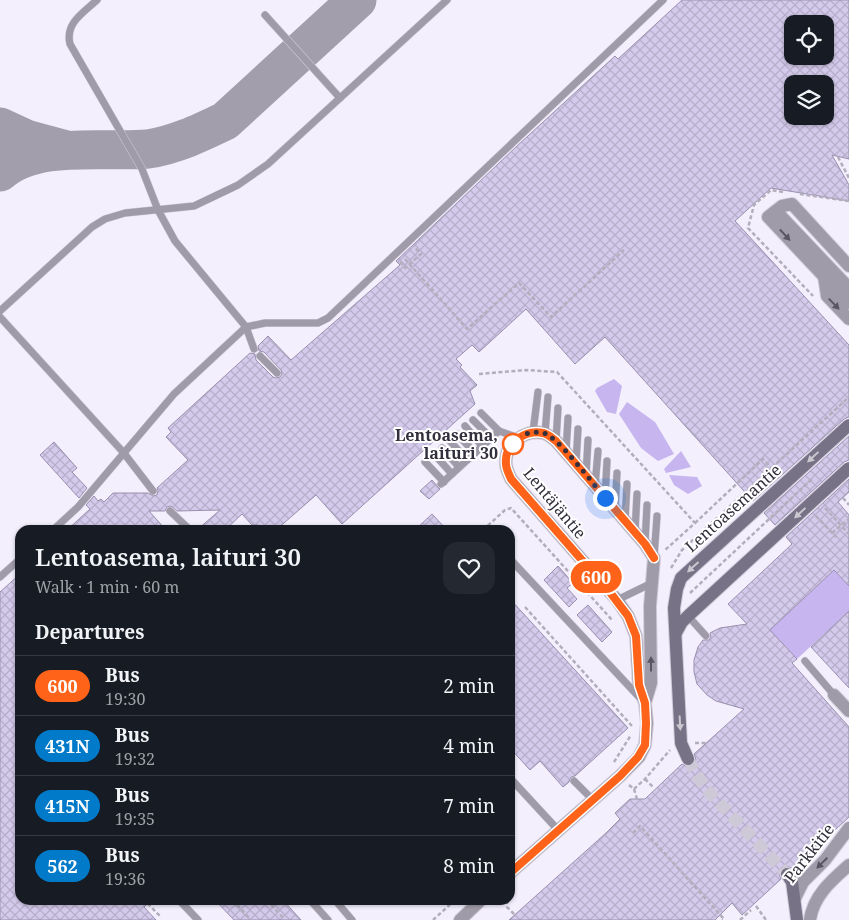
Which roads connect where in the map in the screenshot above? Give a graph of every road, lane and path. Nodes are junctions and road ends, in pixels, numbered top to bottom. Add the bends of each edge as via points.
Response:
1 (97, 0) edge
2 (448, 0) edge
3 (663, 0) edge
4 (265, 15) dead end
5 (340, 98) junction
6 (838, 157) dead end
7 (849, 178) edge
8 (158, 210) junction
9 (624, 250) dead end
10 (421, 254) dead end
11 (403, 257) dead end
12 (401, 264) dead end
13 (410, 264) junction
14 (837, 267) edge
15 (849, 276) edge
16 (849, 288) edge
17 (849, 303) edge
18 (0, 311) edge
19 (0, 317) edge
20 (849, 319) edge
21 (246, 327) junction
22 (254, 349) dead end
23 (260, 356) dead end
24 (557, 372) dead end
25 (277, 373) dead end
26 (479, 374) dead end
27 (538, 392) dead end
28 (548, 397) dead end
29 (849, 398) edge
30 (558, 408) dead end
31 (481, 413) dead end
32 (568, 418) dead end
33 (473, 420) dead end
34 (849, 425) edge
35 (465, 426) dead end
36 (578, 429) dead end
37 (499, 431) junction
38 (539, 433) junction
39 (457, 434) dead end
40 (491, 438) junction
41 (519, 438) junction
42 (449, 440) dead end
43 (588, 440) dead end
44 (556, 441) junction
45 (482, 446) junction
46 (442, 448) dead end
47 (598, 451) dead end
48 (123, 452) junction
49 (566, 452) junction
50 (475, 453) junction
51 (434, 454) dead end
52 (467, 460) junction
53 (426, 462) dead end
54 (607, 462) dead end
55 (576, 464) junction
56 (459, 468) junction
57 (849, 468) edge
58 (617, 472) dead end
59 (452, 474) junction
60 (586, 475) junction
61 (815, 476) dead end
62 (736, 483) dead end
63 (627, 484) dead end
64 (595, 486) junction
65 (154, 491) dead end
66 (637, 494) dead end
67 (605, 498) junction
68 (843, 498) dead end
69 (647, 505) dead end
70 (849, 505) edge
71 (824, 507) dead end
72 (615, 510) junction
73 (170, 511) dead end
74 (657, 516) dead end
75 (849, 519) edge
76 (625, 521) junction
77 (696, 522) dead end
78 (58, 525) edge
79 (185, 525) edge
80 (488, 525) edge
81 (636, 533) junction
82 (832, 533) dead end
83 (849, 534) edge
84 (645, 544) junction
85 (654, 558) junction
86 (15, 564) edge
87 (515, 564) edge
88 (671, 570) dead end
89 (0, 577) edge
90 (652, 583) junction
91 (689, 599) dead end
92 (617, 600) junction
93 (525, 607) dead end
94 (674, 608) junction
95 (688, 616) junction
96 (617, 625) dead end
97 (676, 633) junction
98 (706, 636) dead end
99 (805, 661) dead end
100 (834, 695) joint
101 (645, 703) junction
102 (849, 711) edge
103 (632, 726) dead end
104 (692, 742) dead end
105 (706, 744) dead end
106 (673, 746) dead end
107 (688, 759) tunnel mouth
108 (645, 779) junction
109 (574, 781) dead end
110 (515, 783) edge
111 (653, 787) dead end
112 (637, 798) dead end
113 (593, 800) junction
114 (849, 828) edge
115 (559, 831) junction
116 (633, 833) dead end
117 (849, 865) edge
118 (515, 869) edge
119 (787, 874) tunnel mouth
120 (795, 898) junction
121 (149, 905) edge
122 (184, 905) edge
123 (238, 905) edge
124 (272, 905) edge
125 (314, 905) edge
126 (339, 905) edge
127 (450, 905) edge
128 (476, 905) edge
129 (507, 905) edge
130 (756, 906) dead end
131 (751, 910) dead end
132 (515, 915) dead end
133 (160, 916) dead end
134 (198, 920) edge
135 (252, 920) edge
136 (285, 920) edge
137 (328, 920) edge
138 (352, 920) edge
139 (433, 920) edge
140 (460, 920) edge
141 (722, 920) edge
142 (740, 920) edge
143 (766, 920) edge
144 (797, 920) edge
145 (810, 920) edge

1 - 8 lane via 71,26 70,44 142,169
2 - 5 lane
3 - 21 lane via 328,318 318,324
4 - 5 lane
5 - 8 lane via 268,164 238,185 194,206
6 - 7 path
8 - 18 lane via 104,219
8 - 21 lane via 175,240
9 - 13 path via 551,317 519,283 467,329
10 - 13 path
11 - 13 path
12 - 13 path via 405,268
14 -> 14 street via 792,204 779,208 768,218
14 - 15 street
14 - 16 street
14 - 17 street
14 -> 20 street via 827,296
19 - 48 lane
21 - 22 lane
21 - 48 lane via 174,394
23 - 25 lane
24 - 26 path via 526,370
27 - 38 lane
28 - 38 lane
29 - 88 path, bridge via 682,550
30 - 44 lane
31 - 37 lane
32 - 49 lane
33 - 40 lane
34 -> 94 main road, Lentoasemantie, bridge via 681,578
35 - 45 lane
36 - 55 lane
37 - 40 lane
37 - 41 lane
38 - 41 street
38 - 44 street
39 - 50 lane
40 - 45 lane
41 - 92 street, Lentäjäntie via 506,455 511,479
42 - 52 lane
43 - 60 lane
44 - 49 street
45 - 50 lane
46 - 56 lane
47 - 64 lane
48 - 65 lane
48 - 78 lane via 78,507
49 - 55 street
50 - 52 lane
51 - 59 lane
52 - 56 lane
53 - 59 lane via 442,483
54 - 67 lane
55 - 60 street
56 - 59 lane
57 -> 95 main road, bridge
58 - 72 lane
60 - 64 street
61 - 91 path, bridge via 690,593
62 - 77 path
63 - 76 lane
64 - 67 street
66 - 81 lane
67 - 72 street
68 - 70 path
69 - 84 lane
71 - 83 path
72 - 76 street
73 - 79 lane
74 - 85 lane
75 - 82 path
76 - 81 street
80 - 96 path via 511,508
81 - 84 street
84 - 85 street
85 - 90 street, Lentäjäntie
86 - 89 lane
87 - 101 lane
90 - 92 lane
101 -> 90 street, Lentäjäntie via 651,683
92 - 101 street, Lentäjäntie via 636,636 639,685
93 - 103 path
94 - 95 lane
94 - 97 main road, Lentoasemantie, bridge
95 - 97 main road, bridge
95 - 98 lane, bridge
97 -> 107 main road, Lentoasemantie, bridge via 681,742
99 - 100 lane
100 - 102 street
101 - 113 street, Lentäjäntie via 645,745 638,757
104 - 105 path
106 - 108 path
108 - 111 path
108 - 112 path via 634,789
109 - 113 lane
110 - 115 lane
113 - 115 street, Lentäjäntie
114 -> 120 street, Parkkitie via 803,882
115 - 118 street, Lentäjäntie
116 - 141 path via 640,826
117 - 145 street, Parkkitie via 823,890 814,903
119 - 120 main road
120 - 144 main road
121 - 133 path
122 - 134 lane
123 - 135 path
124 - 136 path
125 - 137 lane
126 - 138 lane
127 - 139 path
128 - 140 street
129 - 132 path
130 - 143 path
131 - 142 path

